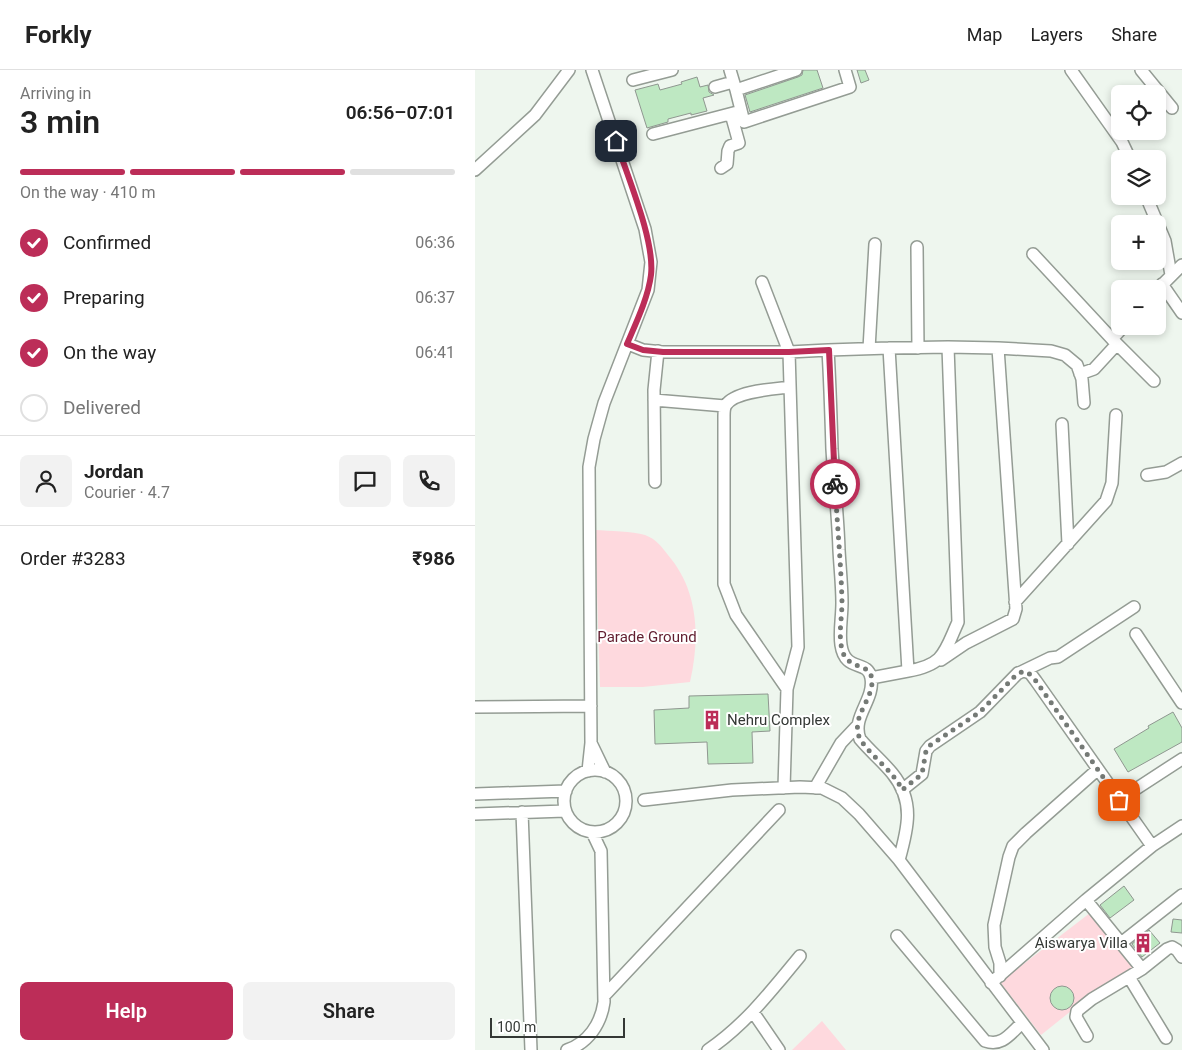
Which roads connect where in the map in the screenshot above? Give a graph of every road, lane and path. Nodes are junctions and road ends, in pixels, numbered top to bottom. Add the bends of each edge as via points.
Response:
1 (569, 70) edge
2 (592, 70) edge
3 (672, 70) edge
4 (730, 70) edge
5 (796, 70) edge
6 (845, 70) edge
7 (1071, 70) edge
8 (1141, 70) edge
9 (633, 80) dead end
10 (735, 86) junction
11 (715, 87) dead end
12 (1173, 108) dead end
13 (736, 112) junction
14 (653, 134) dead end
15 (1126, 150) edge
16 (721, 168) dead end
17 (475, 170) edge
18 (1150, 205) edge
19 (875, 244) dead end
20 (917, 247) dead end
21 (1033, 254) dead end
22 (1182, 265) edge
23 (1171, 275) junction
24 (1166, 280) edge
25 (762, 282) dead end
26 (1166, 294) edge
27 (1182, 313) edge
28 (1118, 335) edge
29 (1114, 342) junction
30 (627, 344) junction
31 (949, 347) junction
32 (889, 348) junction
33 (918, 348) junction
34 (998, 348) junction
35 (869, 349) junction
36 (829, 350) junction
37 (658, 351) junction
38 (789, 352) junction
39 (1080, 374) junction
40 (1154, 381) dead end
41 (790, 387) junction
42 (654, 400) junction
43 (1084, 403) dead end
44 (725, 406) junction
45 (1116, 415) dead end
46 (1062, 424) dead end
47 (1182, 463) edge
48 (1147, 475) dead end
49 (655, 482) dead end
50 (1068, 544) junction
51 (1015, 602) junction
52 (1134, 607) dead end
53 (958, 622) junction
54 (1136, 634) dead end
55 (966, 643) junction
56 (937, 663) junction
57 (908, 671) junction
58 (1018, 673) junction
59 (871, 678) junction
60 (787, 689) junction
61 (1182, 703) edge
62 (591, 706) junction
63 (475, 707) edge
64 (858, 725) junction
65 (591, 743) junction
66 (1182, 759) edge
67 (1097, 770) junction
68 (588, 771) junction
69 (605, 772) junction
70 (784, 788) junction
71 (815, 788) junction
72 (902, 790) junction
73 (566, 791) junction
74 (475, 794) edge
75 (644, 800) dead end
76 (1119, 800) junction
77 (779, 810) dead end
78 (565, 811) junction
79 (522, 812) junction
80 (475, 814) edge
81 (1182, 826) edge
82 (609, 829) junction
83 (592, 832) junction
84 (1152, 846) junction
85 (601, 851) junction
86 (899, 860) junction
87 (1182, 895) edge
88 (1086, 900) junction
89 (897, 936) dead end
90 (1121, 943) junction
91 (1180, 951) edge
92 (800, 956) dead end
93 (1142, 968) junction
94 (1129, 977) junction
95 (996, 980) junction
96 (604, 996) junction
97 (753, 1012) junction
98 (1022, 1023) junction
99 (1087, 1036) dead end
100 (1166, 1038) dead end
101 (586, 1045) edge
102 (572, 1049) edge
103 (531, 1050) edge
104 (708, 1050) edge
105 (779, 1050) edge
106 (1043, 1050) edge

1 - 17 street via 535,116
2 - 30 street via 645,229 651,262 647,290
3 - 9 street
4 - 10 street
5 - 10 street
6 - 13 street via 850,88 744,122
7 - 15 street
8 - 12 street
10 - 11 street
10 - 13 street
13 - 14 street
13 - 16 street via 739,143 730,146 727,164
18 - 23 street via 1165,242
19 - 35 street
20 - 33 street
21 - 29 street
22 - 23 street
23 - 24 street
25 - 38 street
26 - 27 street
28 - 29 street
29 - 39 street via 1094,369
29 - 40 street
30 - 37 street
30 - 62 street via 604,403 589,467
31 - 33 street
31 - 34 street
31 - 53 street
32 - 33 street
32 - 35 street
32 - 57 street
34 - 39 street via 1051,351 1065,355 1077,366
34 - 51 street
35 - 36 street
36 - 38 street
36 - 59 street via 841,584 840,643 846,660 866,669
37 - 38 street
37 - 42 street
38 - 41 street
39 - 43 street
41 - 44 street via 744,394
41 - 60 street via 798,647
42 - 44 street
42 - 49 street
44 - 60 street via 724,584 736,616
45 - 50 street via 1110,493
46 - 50 street
47 - 48 street via 1166,472
50 - 51 street
51 - 55 street via 1013,619
52 - 58 street via 1058,657
53 - 55 street
53 - 56 street
54 - 61 street
55 - 56 street
56 - 57 street
57 - 59 street
58 - 67 street via 1030,673
58 - 72 street via 980,712 929,746 922,774
59 - 64 street via 870,694
60 - 70 street
62 - 63 street
62 - 65 street
64 - 71 street via 841,743
64 - 72 street via 861,739 891,772
65 - 68 street
65 - 69 street
66 - 76 street
67 - 76 street
67 - 95 street via 1013,846 994,925 1000,963
68 - 69 street
68 - 73 street via 571,782
69 - 82 street via 619,782 627,802 622,817
70 - 71 street
70 - 75 street
71 - 86 street via 842,798
72 - 86 street via 909,817
73 - 74 street
73 - 78 street
76 - 84 street
77 - 96 street
78 - 79 street
78 - 83 street via 576,825
79 - 80 street
79 - 103 street
81 - 84 street
82 - 83 street
82 - 85 street
83 - 85 street
84 - 88 street
85 - 96 street
86 - 95 street
87 - 90 street
88 - 90 street
88 - 95 street
89 - 98 street via 985,1041 999,1043
90 - 93 street
91 - 93 street via 1172,947 1167,949
92 - 97 street
93 - 94 street
94 - 99 street via 1077,1011 1076,1018
94 - 100 street
95 - 98 street
96 - 101 street via 603,1012
97 - 104 street
97 - 105 street
98 - 106 street
101 - 102 street

